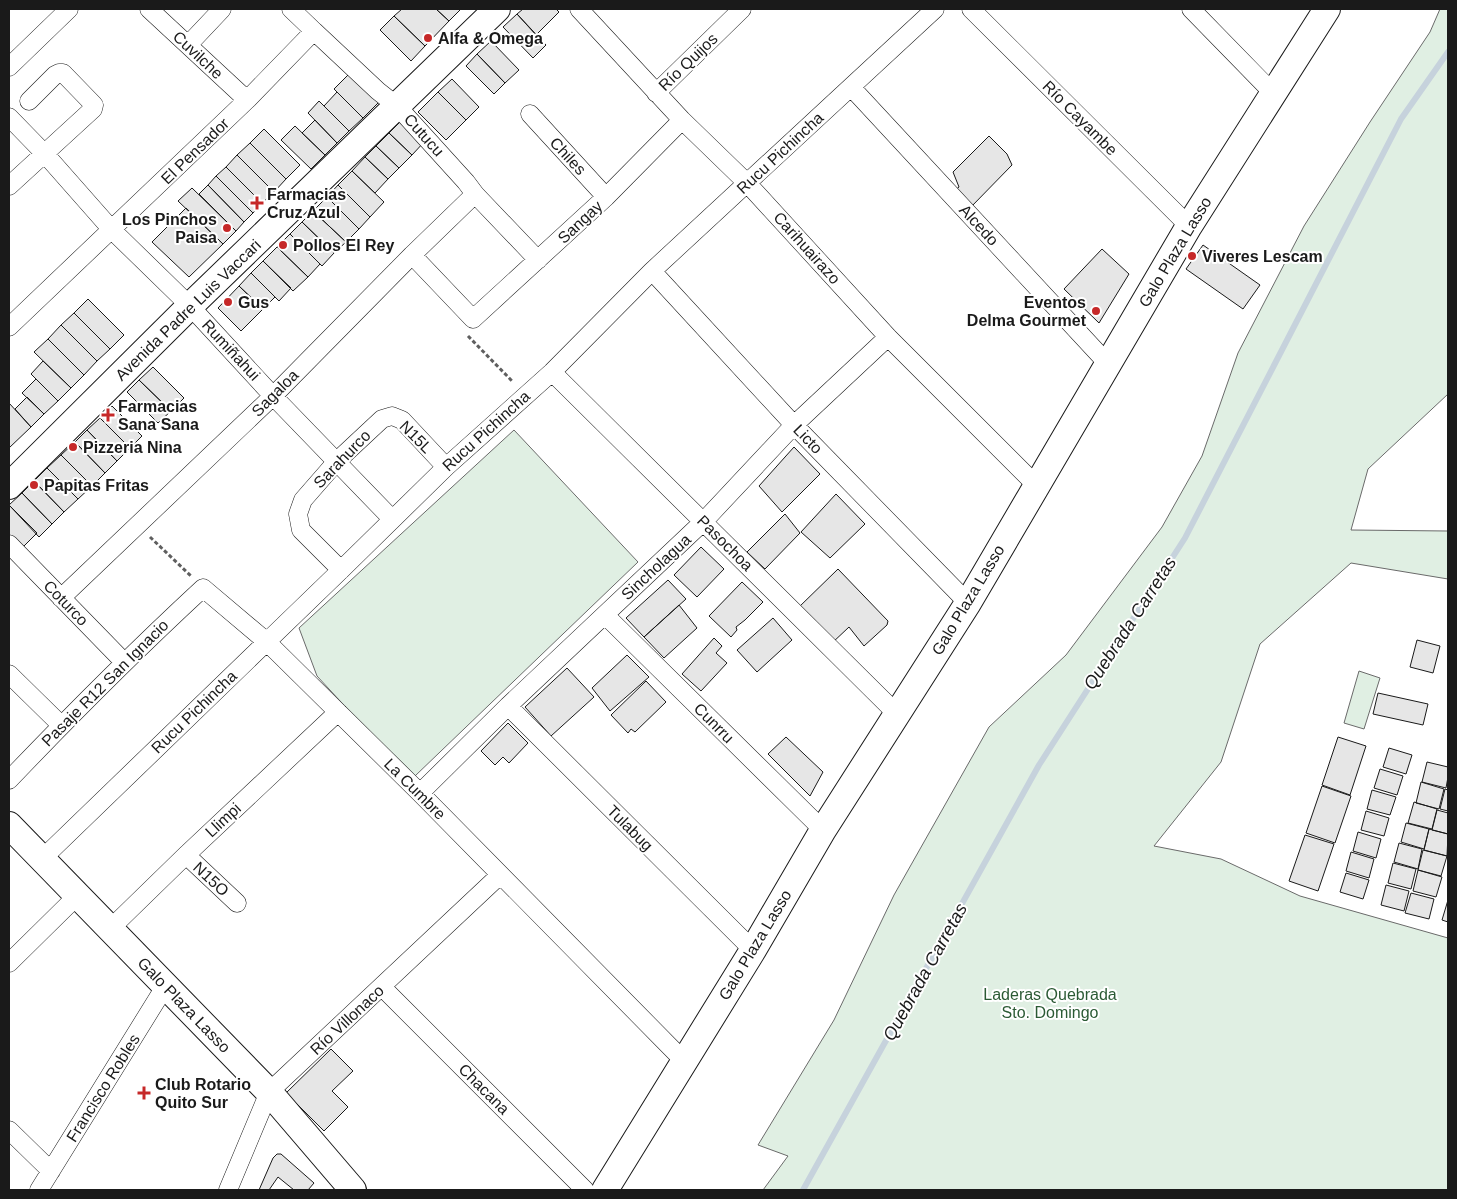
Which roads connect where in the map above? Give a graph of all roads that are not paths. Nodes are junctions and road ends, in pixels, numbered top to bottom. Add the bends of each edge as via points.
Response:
1 (69, 9) edge
2 (149, 9) edge
3 (222, 9) edge
4 (290, 9) edge
5 (497, 9) edge
6 (579, 9) edge
7 (742, 9) edge
8 (935, 9) edge
9 (971, 9) edge
10 (1191, 9) edge
11 (1327, 9) edge
12 (314, 31) junction
13 (188, 45) junction
14 (9, 67) edge
15 (850, 87) junction
16 (656, 93) junction
17 (1273, 93) junction
18 (388, 98) junction
19 (247, 100) junction
20 (29, 102) dead end
21 (530, 114) dead end
22 (9, 116) edge
23 (682, 120) junction
24 (45, 154) junction
25 (747, 183) junction
26 (9, 186) edge
27 (471, 188) junction
28 (606, 197) junction
29 (1190, 226) junction
30 (112, 230) junction
31 (412, 255) junction
32 (538, 260) junction
33 (652, 271) junction
34 (190, 306) junction
35 (9, 327) edge
36 (888, 338) junction
37 (1108, 364) junction
38 (552, 372) junction
39 (273, 396) junction
40 (382, 418) joint
41 (794, 425) junction
42 (337, 461) junction
43 (446, 467) junction
44 (1036, 485) junction
45 (9, 486) edge
46 (392, 519) junction
47 (704, 521) junction
48 (9, 544) edge
49 (341, 570) junction
50 (202, 588) joint
51 (61, 598) junction
52 (968, 603) junction
53 (605, 615) junction
54 (267, 642) junction
55 (124, 662) junction
56 (9, 674) edge
57 (508, 706) junction
58 (338, 712) junction
59 (897, 714) junction
60 (61, 725) junction
61 (9, 780) edge
62 (420, 793) junction
63 (10, 830) edge
64 (823, 830) junction
65 (186, 855) junction
66 (42, 859) junction
67 (500, 875) junction
68 (77, 896) junction
69 (237, 903) dead end
70 (110, 929) junction
71 (752, 950) junction
72 (9, 963) edge
73 (166, 985) junction
74 (382, 987) junction
75 (684, 1061) junction
76 (269, 1092) junction
77 (9, 1130) edge
78 (51, 1171) junction
79 (39, 1190) edge
80 (228, 1190) edge
81 (353, 1190) edge
82 (586, 1190) edge
83 (605, 1190) edge

1 - 14 street
2 - 13 street, Cuvilche
3 - 13 street
4 - 12 street
5 - 18 street, Avenida Padre Luis Vaccari
6 - 16 street, Carihuairazo
7 - 16 street, Río Quijos
8 - 15 street, Rucu Pichincha
9 - 29 street, Río Cayambe
10 - 17 street
11 - 17 street, Galo Plaza Lasso
12 - 18 street
12 - 19 street, El Pensador
13 - 19 street, Cuvilche
15 - 25 street, Rucu Pichincha
15 - 37 street, Alcedo
16 - 23 street, Carihuairazo
17 - 29 street, Galo Plaza Lasso
18 - 27 street, Cutucu
18 - 34 street, Avenida Padre Luis Vaccari
19 - 30 street, El Pensador
20 - 24 street via 55,74 63,73 94,105 94,110
21 - 28 street, Chiles
22 - 24 street, Rumiñahui
23 - 25 street, Carihuairazo
23 - 28 street, Sangay
24 - 26 street
24 - 30 street, Rumiñahui
25 - 33 street, Rucu Pichincha
25 - 36 street, Carihuairazo
27 - 31 street, Sagaloa
27 - 32 street, Cutucu
28 - 32 street, Sangay
29 - 37 street, Galo Plaza Lasso
30 - 34 street, Rumiñahui
30 - 35 street, El Pensador
31 - 32 street, Sangay via 473,319
31 - 39 street, Sagaloa
33 - 38 street, Rucu Pichincha
33 - 41 street, Licto
34 - 39 street, Rumiñahui
34 - 45 street, Avenida Padre Luis Vaccari
36 - 41 street, Sincholagua
36 - 44 street, Carihuairazo
37 - 44 street, Galo Plaza Lasso
38 - 43 street, Rucu Pichincha
38 - 47 street, Pasochoa
39 - 42 street, Rumiñahui
39 - 51 street, Sagaloa
40 - 42 street, Sarahurco
40 - 43 street, N15L via 392,416 402,420
41 - 47 street, Sincholagua
41 - 52 street, Licto
42 - 46 street, Rumiñahui
42 - 49 street, Sarahurco via 303,500 298,514 301,530
43 - 46 street, Rucu Pichincha
44 - 52 street, Galo Plaza Lasso
46 - 49 street, Rucu Pichincha
47 - 53 street, Sincholagua
47 - 59 street, Pasochoa
48 - 51 street, Coturco
49 - 54 street, Rucu Pichincha
50 - 54 street, La Cumbre
50 - 55 street, Pasaje R12 San Ignacio
51 - 55 street, Coturco
52 - 59 street, Galo Plaza Lasso
53 - 57 street, Sincholagua
53 - 64 street, Cunrru
54 - 58 street, La Cumbre
54 - 66 street, Rucu Pichincha
55 - 60 street, Pasaje R12 San Ignacio
56 - 60 street
57 - 62 street, Sincholagua
57 - 71 street, Tulabug
58 - 62 street, La Cumbre
58 - 65 street, Llimpi
59 - 64 street, Galo Plaza Lasso
60 - 61 street, Pasaje R12 San Ignacio
62 - 67 street, La Cumbre
63 - 66 street, Galo Plaza Lasso
64 - 71 street, Galo Plaza Lasso
65 - 69 street, N15O
65 - 70 street, Llimpi
66 - 68 street, Galo Plaza Lasso
67 - 74 street, Río Villonaco
67 - 75 street, La Cumbre
68 - 70 street, Galo Plaza Lasso
68 - 72 street
70 - 73 street, Galo Plaza Lasso
71 - 75 street, Galo Plaza Lasso
73 - 76 street, Galo Plaza Lasso
73 - 78 street, Francisco Robles
74 - 76 street, Río Villonaco
74 - 82 street, Chacana
75 - 83 street, Galo Plaza Lasso
76 - 80 street, Río Villonaco
76 - 81 street, Galo Plaza Lasso
77 - 78 street
78 - 79 street, Francisco Robles

